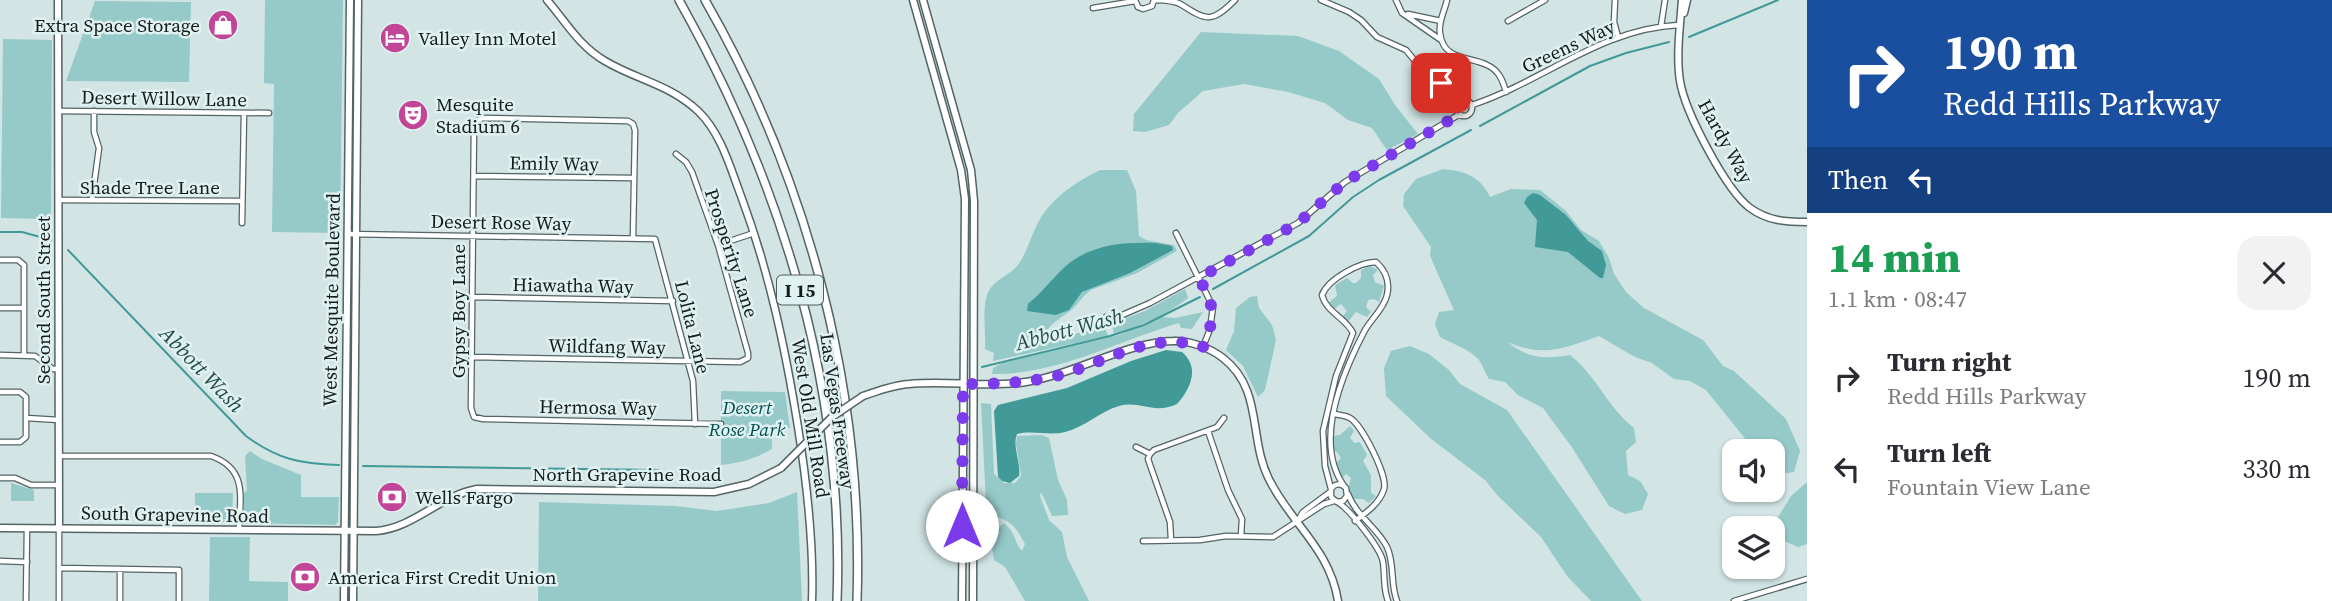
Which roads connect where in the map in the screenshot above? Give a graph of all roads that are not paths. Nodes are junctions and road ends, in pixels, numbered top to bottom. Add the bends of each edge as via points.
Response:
1 (58, 0) edge
2 (350, 0) edge
3 (358, 0) edge
4 (547, 0) edge
5 (679, 0) edge
6 (705, 0) edge
7 (913, 0) edge
8 (923, 0) edge
9 (1154, 0) edge
10 (1235, 0) edge
11 (1321, 0) edge
12 (1396, 0) edge
13 (1447, 0) edge
14 (1545, 0) edge
15 (1615, 0) edge
16 (1665, 0) edge
17 (1682, 0) edge
18 (1687, 0) edge
19 (1135, 1) edge
20 (1093, 8) dead end
21 (1402, 13) junction
22 (1508, 20) dead end
23 (1441, 21) junction
24 (1680, 25) junction
25 (1661, 26) junction
26 (1618, 37) junction
27 (1442, 41) junction
28 (1506, 92) junction
29 (1462, 101) junction
30 (1472, 105) junction
31 (59, 111) junction
32 (94, 111) junction
33 (244, 113) junction
34 (269, 113) dead end
35 (1460, 114) junction
36 (676, 154) dead end
37 (474, 176) junction
38 (634, 178) junction
39 (58, 200) junction
40 (92, 200) junction
41 (242, 201) junction
42 (1807, 222) edge
43 (242, 223) dead end
44 (347, 233) junction
45 (754, 233) junction
46 (1176, 233) dead end
47 (356, 234) junction
48 (473, 236) junction
49 (633, 238) junction
50 (655, 239) joint
51 (718, 245) junction
52 (0, 260) edge
53 (1199, 278) junction
54 (473, 297) junction
55 (673, 301) junction
56 (0, 308) edge
57 (24, 308) junction
58 (1106, 317) dead end
59 (1350, 327) junction
60 (1366, 328) junction
61 (1203, 347) junction
62 (0, 355) edge
63 (24, 355) junction
64 (473, 357) junction
65 (688, 362) junction
66 (740, 362) joint
67 (58, 369) junction
68 (346, 379) junction
69 (354, 379) junction
70 (963, 384) junction
71 (975, 384) junction
72 (0, 392) edge
73 (1326, 413) junction
74 (1334, 414) junction
75 (474, 417) joint
76 (26, 418) junction
77 (1224, 418) dead end
78 (59, 419) junction
79 (695, 424) junction
80 (721, 424) dead end
81 (1208, 431) junction
82 (0, 442) edge
83 (1136, 447) dead end
84 (1150, 454) junction
85 (59, 456) junction
86 (0, 478) edge
87 (59, 485) junction
88 (1344, 486) junction
89 (1330, 491) junction
90 (1347, 494) junction
91 (1336, 501) junction
92 (1361, 517) junction
93 (1297, 521) junction
94 (1355, 521) junction
95 (0, 528) edge
96 (27, 528) junction
97 (59, 528) junction
98 (239, 530) junction
99 (349, 532) junction
100 (1241, 536) junction
101 (1171, 540) junction
102 (1143, 541) dead end
103 (0, 562) edge
104 (27, 562) junction
105 (59, 568) junction
106 (120, 569) junction
107 (1807, 579) edge
108 (26, 601) edge
109 (59, 601) edge
110 (120, 601) edge
111 (179, 601) edge
112 (344, 601) edge
113 (353, 601) edge
114 (812, 601) edge
115 (836, 601) edge
116 (856, 601) edge
117 (962, 601) edge
118 (973, 601) edge
119 (1338, 601) edge
120 (1388, 601) edge
121 (1397, 601) edge
122 (1734, 601) edge

1 - 31 main road, Second South Street
2 - 44 main road, West Mesquite Boulevard
3 - 47 main road, West Mesquite Boulevard
4 - 45 main road, West Old Mill Road via 590,51 674,92 698,111 719,141
5 - 115 highway, Las Vegas Freeway / I 15 via 732,100 796,273 822,389 831,457
6 - 116 highway, Las Vegas Freeway / I 15 via 777,149 799,206 825,300 850,450
7 - 70 main road via 963,182
8 - 71 main road via 971,170
9 - 10 street via 1181,4 1206,18 1224,11
9 - 19 street via 1146,9
11 - 29 street via 1349,12 1377,37 1406,50 1429,78 1448,85
12 - 21 street
13 - 23 street
14 - 22 street
15 - 26 street
16 - 25 street
17 - 24 main road, Hardy Way
18 - 24 main road, Hardy Way
19 - 20 street
21 - 23 street
21 - 27 street
23 - 27 street
24 - 25 street, Greens Way
24 - 42 main road, Hardy Way via 1683,94 1729,184 1762,215 1784,222
25 - 26 street, Greens Way
26 - 28 street, Greens Way
27 - 28 street via 1456,57 1495,70
28 - 30 street, Greens Way
29 - 30 street
29 - 35 street via 1457,106
30 - 35 street via 1469,114
31 - 32 street, Desert Willow Lane
31 - 39 main road, Second South Street
32 - 33 street, Desert Willow Lane
32 - 40 street via 99,148
33 - 34 street, Desert Willow Lane
33 - 41 street
35 - 53 street via 1345,182 1298,223
36 - 51 street, Prosperity Lane via 692,172
37 - 38 street, Emily Way
37 - 38 street, Gypsy Boy Lane via 476,121 483,118 628,121 635,130
37 - 48 street, Gypsy Boy Lane
38 - 49 street
39 - 40 street, Shade Tree Lane
39 - 67 main road, Second South Street
40 - 41 street, Shade Tree Lane
41 - 43 street
44 - 47 street, Desert Rose Way
44 - 68 main road, West Mesquite Boulevard
45 - 51 street
45 - 114 main road, West Old Mill Road via 778,316 800,442 812,548
46 - 53 street
47 - 48 street, Desert Rose Way
47 - 69 main road, West Mesquite Boulevard
48 - 49 street, Desert Rose Way
48 - 54 street, Gypsy Boy Lane
49 - 50 street, Desert Rose Way
50 - 55 street, Lolita Lane
51 - 66 street, Prosperity Lane via 748,353
52 - 57 street via 18,260 24,265
53 - 58 street via 1130,311
53 - 61 street via 1213,307
54 - 55 street, Hiawatha Way
54 - 64 street, Gypsy Boy Lane
55 - 65 street, Lolita Lane
56 - 57 street
57 - 63 street
59 - 60 street
59 - 60 street via 1324,303 1323,291 1367,262 1376,262 1389,284 1387,299
59 - 73 street via 1352,339
60 - 74 street
61 - 71 main road, North Grapevine Road via 1154,342 1059,375 1023,383
61 - 93 main road via 1222,356 1244,382 1251,397 1259,455 1277,494
62 - 63 street
63 - 67 street
64 - 65 street, Wildfang Way
64 - 75 street, Gypsy Boy Lane
65 - 66 street, Wildfang Way
65 - 79 street, Lolita Lane
67 - 78 main road, Second South Street
68 - 69 main road
68 - 99 main road, West Mesquite Boulevard
69 - 99 main road, West Mesquite Boulevard
70 - 71 main road, North Grapevine Road
70 - 99 main road, North Grapevine Road, bridge via 909,384 863,396 832,417 781,468 750,484 714,492 477,489 451,496 400,527
70 - 117 main road
71 - 118 main road
72 - 76 street via 20,392 26,397
73 - 74 street
73 - 89 street via 1323,448
74 - 88 street via 1333,465
74 - 92 street via 1349,417 1358,425 1385,477 1380,499
75 - 79 street, Hermosa Way
76 - 78 street
76 - 82 street via 26,437 20,442
77 - 81 street
78 - 85 main road, Second South Street
79 - 80 street, Hermosa Way
81 - 84 street
81 - 100 street via 1242,519
83 - 84 street
84 - 101 street
85 - 87 main road, Second South Street
85 - 98 street via 211,456 226,461 240,484
86 - 87 street
87 - 97 main road, Second South Street
88 - 89 street via 1338,484
88 - 90 street
89 - 91 street
89 - 93 street
90 - 91 street
90 - 92 street
91 - 93 street
91 - 94 street
92 - 94 street
92 - 121 street via 1388,550
93 - 100 street via 1273,537
93 - 119 main road via 1324,558
94 - 120 street via 1380,552
95 - 96 main road, South Grapevine Road
96 - 97 main road, South Grapevine Road
96 - 104 street
97 - 98 main road, South Grapevine Road
97 - 105 street, Second South Street
98 - 99 main road, South Grapevine Road
99 - 112 main road, West Mesquite Boulevard
99 - 113 main road, West Mesquite Boulevard
100 - 101 street
101 - 102 street
103 - 104 street
104 - 108 street
105 - 106 street
105 - 109 street, Second South Street
106 - 110 street
106 - 111 street via 179,569
107 - 122 street

